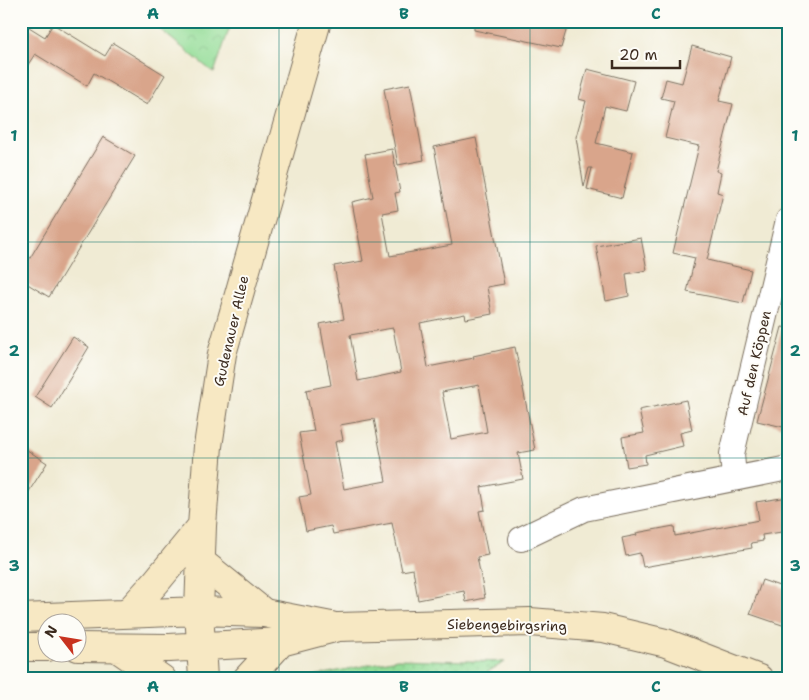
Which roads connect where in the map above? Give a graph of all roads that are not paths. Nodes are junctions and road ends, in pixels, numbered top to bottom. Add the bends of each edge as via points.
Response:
1 (317, 21) edge
2 (788, 220) edge
3 (788, 468) edge
4 (734, 478) junction
5 (202, 526) junction
6 (521, 539) dead end
7 (200, 562) junction
8 (199, 611) junction
9 (128, 613) junction
10 (264, 613) junction
11 (21, 618) edge
12 (338, 627) junction
13 (282, 642) junction
14 (201, 646) junction
15 (21, 647) edge
16 (38, 647) edge
17 (88, 647) edge
18 (117, 648) junction
19 (162, 679) edge
20 (204, 679) edge
21 (246, 679) edge
22 (759, 679) edge

1 - 5 main road, Gudenauer Allee via 222,354 208,446
2 - 4 street, Auf den Köppen via 732,454
3 - 4 street
4 - 6 street via 584,509
5 - 7 main road, Gudenauer Allee
5 - 9 main road
7 - 8 main road, Gudenauer Allee
7 - 10 main road
8 - 9 main road, Siebengebirgsring
8 - 10 main road, Siebengebirgsring
8 - 14 main road, Gudenauer Allee
9 - 11 main road, Siebengebirgsring
10 - 12 main road, Siebengebirgsring
12 - 13 main road, Siebengebirgsring
12 - 22 main road, Siebengebirgsring via 530,622 604,628 666,643
13 - 14 main road, Siebengebirgsring
13 - 21 main road
14 - 18 main road, Siebengebirgsring
14 - 20 main road, Gudenauer Allee
15 - 16 main road
17 - 18 main road, Siebengebirgsring
18 - 19 main road

